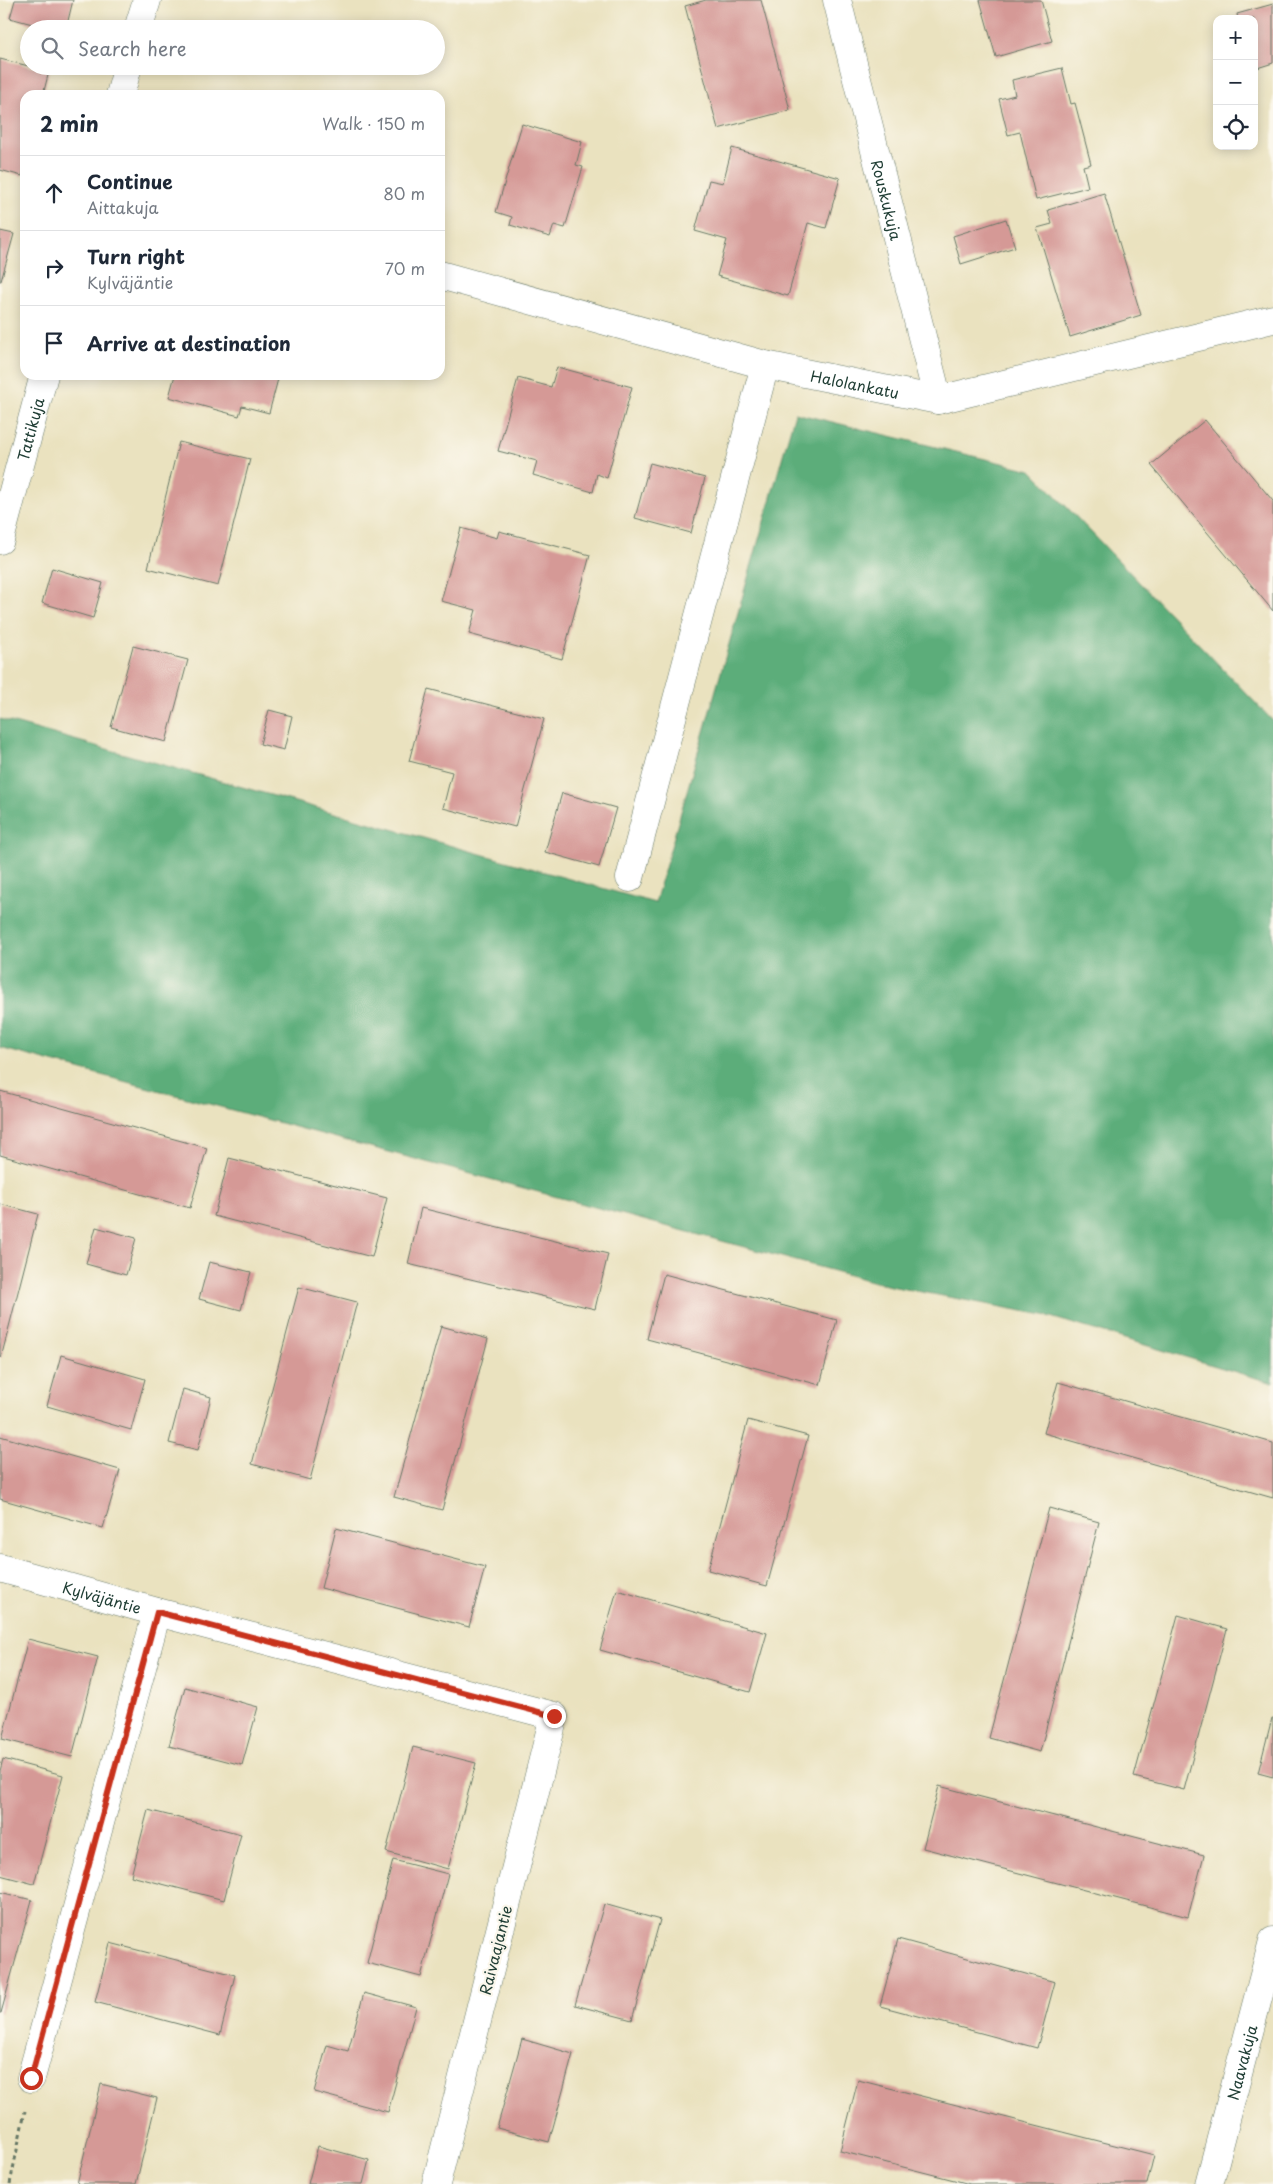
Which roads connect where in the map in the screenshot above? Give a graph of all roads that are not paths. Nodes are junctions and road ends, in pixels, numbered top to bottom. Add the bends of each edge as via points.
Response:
1 (147, 0) edge
2 (837, 0) edge
3 (141, 20) edge
4 (126, 75) edge
5 (121, 90) edge
6 (445, 276) edge
7 (1273, 320) edge
8 (765, 365) junction
9 (43, 380) edge
10 (938, 400) junction
11 (0, 540) edge
12 (630, 878) dead end
13 (0, 1568) edge
14 (157, 1612) junction
15 (554, 1716) joint
16 (1273, 1941) edge
17 (1264, 2018) edge
18 (31, 2078) road end
19 (436, 2184) edge
20 (1209, 2184) edge

1 - 3 street
2 - 10 street, Rouskukuja
4 - 5 street
6 - 8 street, Halolankatu
7 - 10 street, Halolankatu
8 - 10 street, Halolankatu
8 - 12 street
9 - 11 street, Tattikuja
13 - 14 street, Kylväjäntie
14 - 15 street, Kylväjäntie
14 - 18 street
15 - 19 street, Raivaajantie
16 - 17 street, Naavakuja
17 - 20 street, Naavakuja via 1224,2125

